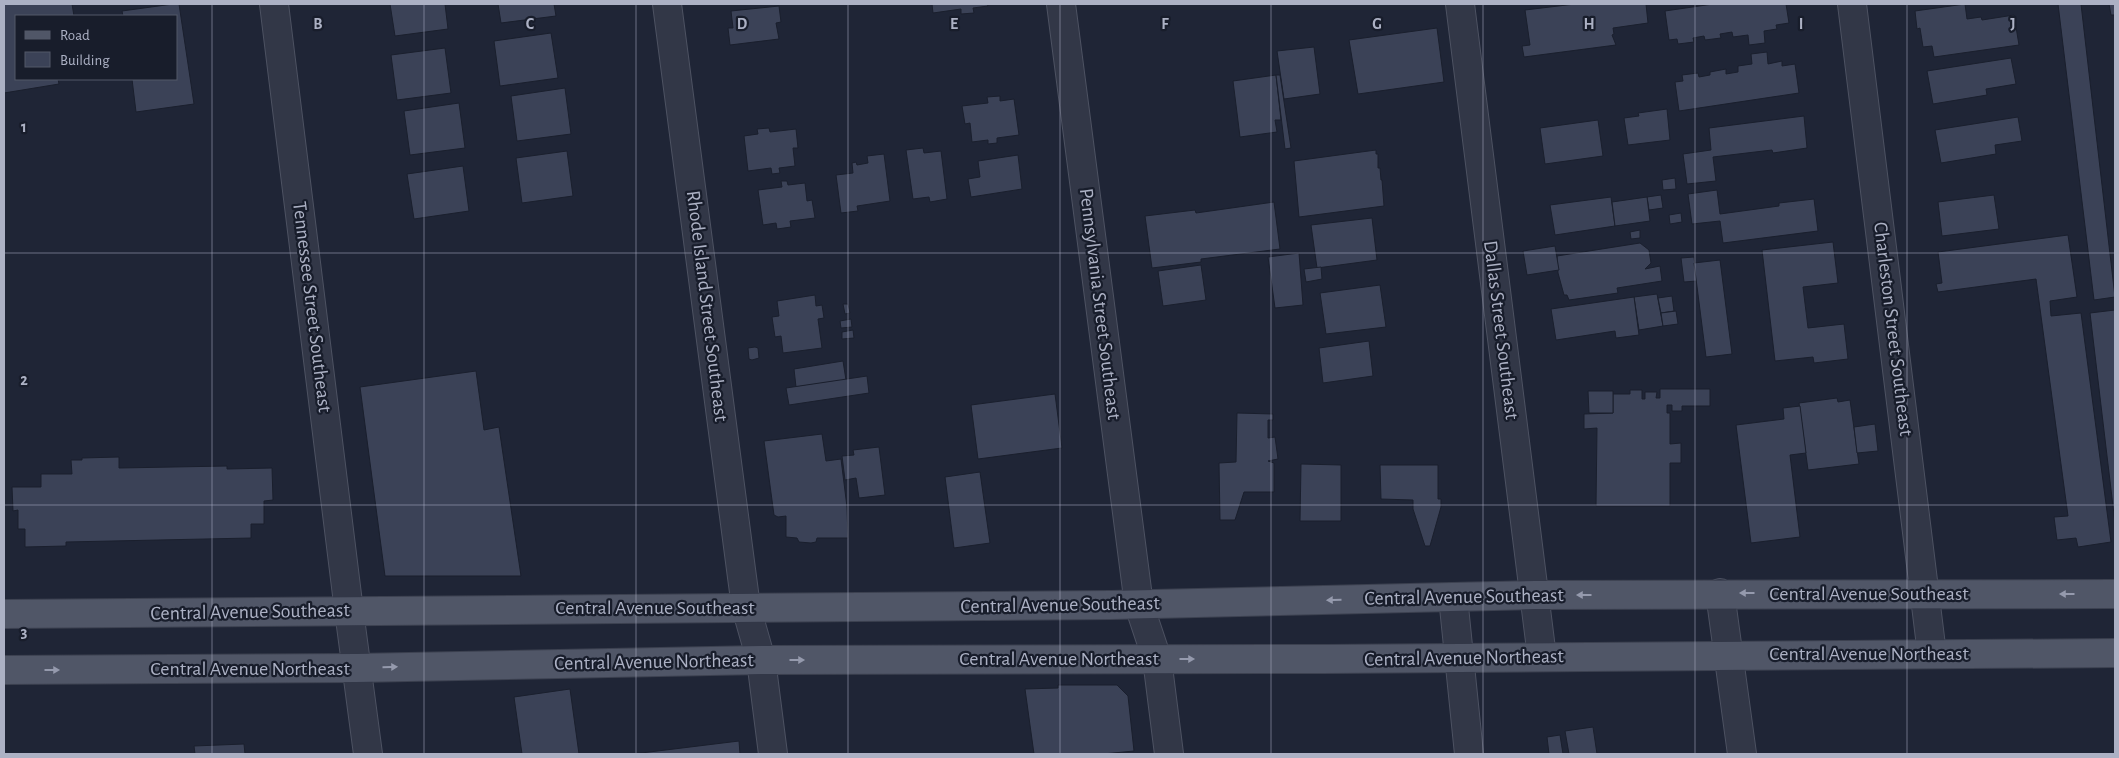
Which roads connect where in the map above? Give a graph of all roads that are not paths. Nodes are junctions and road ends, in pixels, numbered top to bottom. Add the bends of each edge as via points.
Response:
1 (274, 4) edge
2 (667, 4) edge
3 (1062, 4) edge
4 (1460, 4) edge
5 (1852, 4) edge
6 (1926, 593) junction
7 (1720, 594) junction
8 (2115, 594) edge
9 (1535, 595) junction
10 (1453, 597) junction
11 (1139, 605) junction
12 (746, 608) junction
13 (349, 611) junction
14 (4, 614) edge
15 (2115, 653) edge
16 (1932, 654) junction
17 (1729, 655) junction
18 (1542, 657) junction
19 (1458, 658) junction
20 (1157, 659) junction
21 (761, 660) junction
22 (357, 668) junction
23 (4, 670) edge
24 (368, 754) edge
25 (772, 754) edge
26 (1169, 754) edge
27 (1468, 754) edge
28 (1742, 754) edge

1 - 13 street, Tennessee Street Southeast
2 - 12 street, Rhode Island Street Southeast
3 - 11 street, Pennsylvania Street Southeast
4 - 9 street, Dallas Street Southeast
5 - 6 street, Charleston Street Southeast
6 -> 7 main road, Central Avenue Southeast
8 -> 6 main road, Central Avenue Southeast
6 - 16 street, Charleston Street Southeast
7 -> 9 main road, Central Avenue Southeast
7 - 17 street
9 - 10 main road, Central Avenue Southeast
9 - 18 street, Dallas Street Southeast
10 -> 11 main road, Central Avenue Southeast
10 - 19 street
11 - 12 main road, Central Avenue Southeast
11 - 20 street, Pennsylvania Street Southeast
12 - 13 main road, Central Avenue Southeast
12 - 21 street, Rhode Island Street Southeast
13 - 14 main road, Central Avenue Southeast
13 - 22 street, Tennessee Street Southeast
15 - 16 main road, Central Avenue Northeast
16 - 17 main road, Central Avenue Northeast
17 - 18 main road, Central Avenue Northeast
17 - 28 street
18 - 19 main road, Central Avenue Northeast
20 -> 19 main road, Central Avenue Northeast
19 - 27 street
21 -> 20 main road, Central Avenue Northeast
20 - 26 street, Pennsylvania Street Southeast
22 -> 21 main road, Central Avenue Northeast
21 - 25 street, Rhode Island Street Southeast
23 -> 22 main road, Central Avenue Northeast
22 - 24 street, Tennessee Street Southeast

